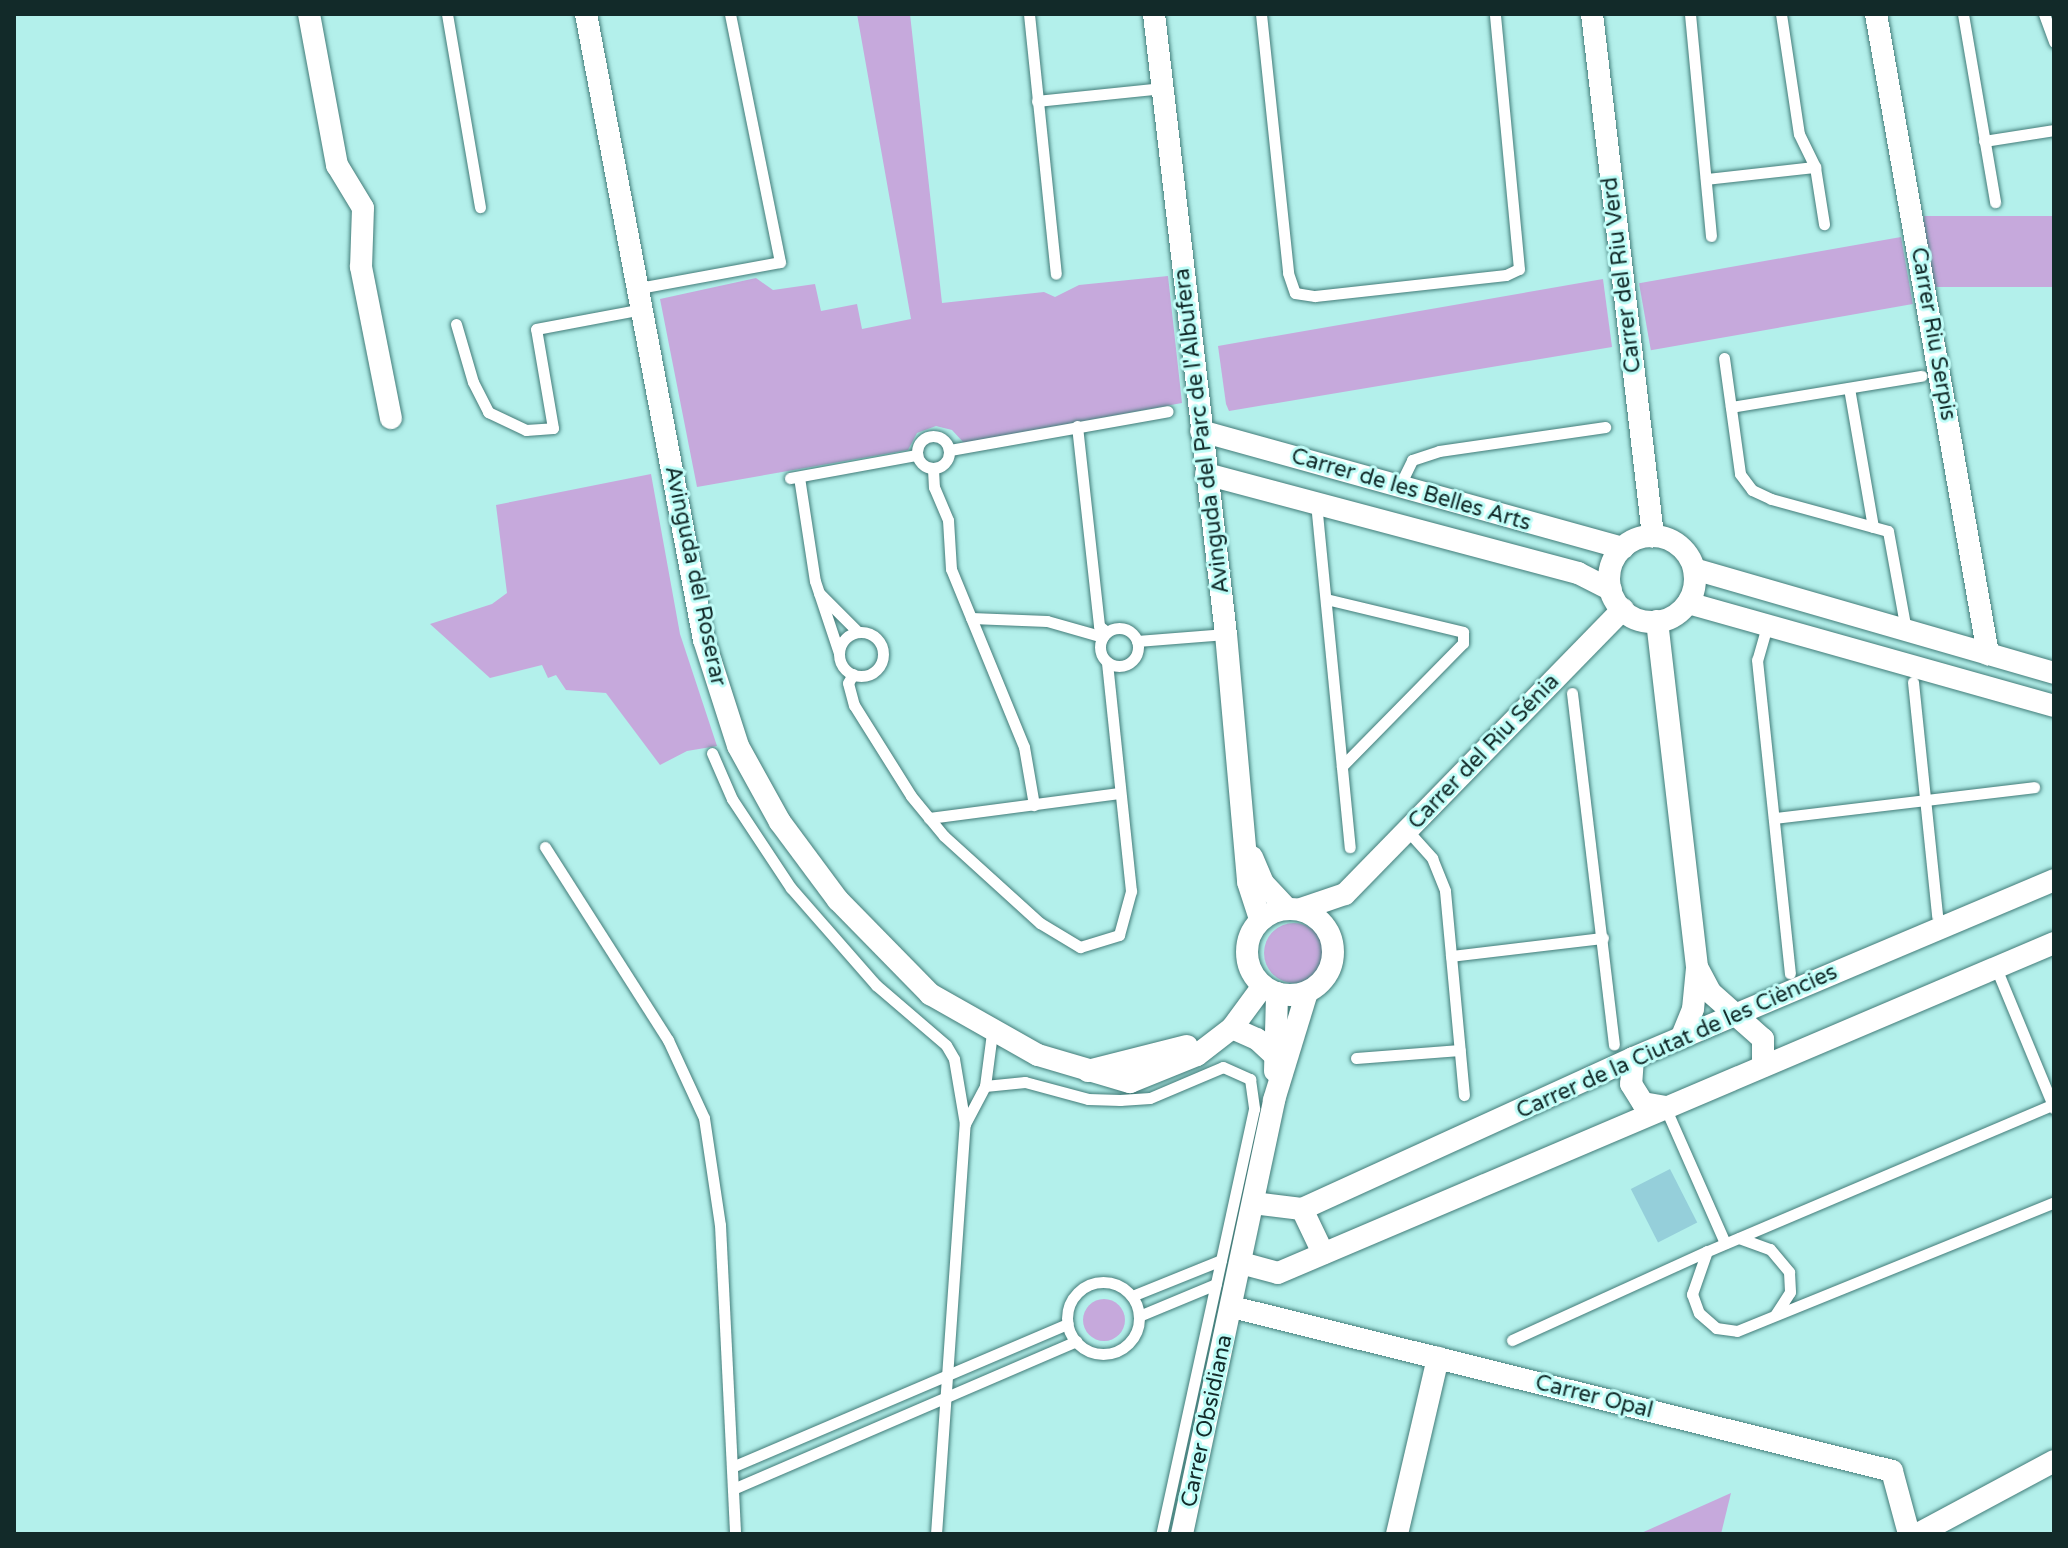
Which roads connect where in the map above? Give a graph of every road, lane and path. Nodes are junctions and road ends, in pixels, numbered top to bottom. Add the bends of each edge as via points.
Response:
1 (309, 14) edge
2 (447, 14) edge
3 (586, 14) edge
4 (730, 14) edge
5 (1029, 14) edge
6 (1154, 14) edge
7 (1261, 14) edge
8 (1495, 14) edge
9 (1592, 14) edge
10 (1690, 14) edge
11 (1781, 14) edge
12 (1876, 14) edge
13 (1963, 14) edge
14 (2044, 14) edge
15 (2054, 42) edge
16 (1162, 88) junction
17 (1037, 101) junction
18 (2054, 130) edge
19 (1984, 141) junction
20 (1815, 167) junction
21 (1706, 179) junction
22 (1995, 202) dead end
23 (480, 207) dead end
24 (1824, 224) dead end
25 (1711, 236) dead end
26 (1056, 274) dead end
27 (641, 298) junction
28 (456, 324) dead end
29 (1724, 358) dead end
30 (1921, 376) dead end
31 (1849, 388) junction
32 (1731, 407) junction
33 (1168, 411) dead end
34 (391, 418) dead end
35 (1077, 426) junction
36 (1605, 427) dead end
37 (1201, 431) junction
38 (950, 450) junction
39 (917, 455) junction
40 (933, 469) junction
41 (1206, 474) junction
42 (1399, 487) junction
43 (1316, 503) junction
44 (1873, 527) junction
45 (1653, 536) junction
46 (1623, 548) junction
47 (1694, 569) junction
48 (818, 593) junction
49 (1326, 599) junction
50 (1617, 600) junction
51 (1688, 603) junction
52 (971, 618) junction
53 (1657, 621) junction
54 (1767, 626) junction
55 (1906, 630) junction
56 (858, 632) junction
57 (1105, 634) junction
58 (1226, 634) junction
59 (1137, 641) junction
60 (839, 653) junction
61 (1988, 654) junction
62 (1107, 662) junction
63 (2054, 673) edge
64 (853, 674) junction
65 (1913, 682) dead end
66 (1572, 693) dead end
67 (2054, 706) edge
68 (712, 753) dead end
69 (1342, 766) junction
70 (2034, 787) dead end
71 (1119, 793) junction
72 (1925, 800) junction
73 (1034, 805) junction
74 (929, 818) junction
75 (1775, 818) junction
76 (1407, 830) junction
77 (545, 847) dead end
78 (1350, 847) dead end
79 (1249, 849) junction
80 (2054, 880) edge
81 (1345, 894) junction
82 (1293, 909) junction
83 (1937, 916) dead end
84 (1260, 920) junction
85 (1603, 938) junction
86 (1332, 942) junction
87 (2054, 943) edge
88 (1451, 956) junction
89 (1697, 968) junction
90 (1996, 968) junction
91 (1790, 973) dead end
92 (1263, 983) junction
93 (1307, 992) junction
94 (1736, 1015) junction
95 (1232, 1028) junction
96 (992, 1033) junction
97 (1681, 1038) junction
98 (1614, 1044) dead end
99 (1460, 1050) junction
100 (1275, 1056) junction
101 (1356, 1058) dead end
102 (1633, 1058) junction
103 (1763, 1066) junction
104 (1088, 1071) junction
105 (985, 1086) junction
106 (1464, 1095) dead end
107 (1274, 1100) junction
108 (2054, 1105) edge
109 (1665, 1107) junction
110 (965, 1124) junction
111 (2054, 1202) edge
112 (1253, 1203) junction
113 (1302, 1209) junction
114 (1739, 1238) junction
115 (1725, 1243) junction
116 (1707, 1251) junction
117 (1323, 1253) junction
118 (1231, 1262) junction
119 (1216, 1284) junction
120 (1132, 1296) junction
121 (1232, 1307) junction
122 (1139, 1316) junction
123 (1775, 1316) junction
124 (1068, 1324) junction
125 (1512, 1340) dead end
126 (1076, 1341) junction
127 (1438, 1358) junction
128 (947, 1375) junction
129 (946, 1398) junction
130 (2054, 1461) edge
131 (732, 1467) junction
132 (733, 1489) junction
133 (735, 1534) edge
134 (936, 1534) edge
135 (1161, 1534) edge
136 (1182, 1534) edge
137 (1397, 1534) edge
138 (1909, 1534) edge
139 (1918, 1534) edge

1 - 34 street via 337,165 363,208 361,267
2 - 23 lane
3 - 27 street, Avinguda del Roserar
4 - 27 lane via 780,262
5 - 17 lane
6 - 16 street, Avinguda del Parc de l'Albufera
7 - 8 lane via 1288,273 1295,293 1315,296 1506,275 1519,269
9 - 45 street, Carrer del Riu Verd
10 - 21 lane
11 - 20 lane via 1799,134
12 - 61 street, Carrer Riu Serpis
13 - 19 lane
14 - 15 lane
16 - 17 lane
16 - 37 street, Avinguda del Parc de l'Albufera
17 - 26 lane
18 - 19 lane
19 - 22 lane
20 - 21 lane
20 - 24 lane
21 - 25 lane
27 - 28 lane via 536,329 553,428 526,430 488,412
27 - 96 street, Avinguda del Roserar via 704,640 738,746 780,822 838,900 930,994
29 - 32 lane
30 - 31 lane
31 - 32 lane
31 - 44 lane
32 - 44 lane via 1740,474 1752,490
33 - 35 lane
35 - 38 lane
35 - 57 lane via 1099,626
36 - 42 lane via 1439,451 1412,460
37 - 41 street, Avinguda del Parc de l'Albufera
37 - 42 street, Carrer de les Belles Arts
38 - 39 lane via 942,439 931,436 921,442
38 - 40 lane via 946,463
39 - 40 lane via 922,465
39 - 48 lane via 795,478
40 - 52 lane via 934,487 948,520 951,569
41 - 43 street, Carrer de les Belles Arts
41 - 58 street, Avinguda del Parc de l'Albufera
42 - 46 street, Carrer de les Belles Arts
43 - 49 lane
43 - 50 street, Carrer de les Belles Arts via 1578,573
44 - 55 lane via 1888,531
45 - 46 street
45 - 47 street via 1679,545
46 - 50 street via 1611,567
47 - 51 street
47 - 55 street
48 - 56 lane
48 - 60 lane
49 - 69 lane
49 - 69 lane via 1463,632 1463,643
50 - 53 street
50 - 76 street, Carrer del Riu Sénia
51 - 53 street
51 - 54 street
52 - 57 lane via 1047,621
52 - 73 lane via 1024,747
53 - 89 street
54 - 67 street
54 - 75 lane via 1757,660
55 - 61 street
56 - 60 lane via 846,637
56 - 64 lane via 878,640 883,657 870,674
57 - 59 lane via 1125,629
57 - 62 lane via 1100,649
58 - 59 lane
58 - 79 street, Avinguda del Parc de l'Albufera
59 - 62 lane via 1132,661 1120,666
60 - 64 lane
61 - 63 street
62 - 71 lane
64 - 74 lane via 848,683 854,705
65 - 72 lane
66 - 85 lane
68 - 110 lane via 732,799 801,901 884,993 946,1045 954,1059 954,1085
69 - 78 lane
70 - 72 lane
71 - 73 lane
71 - 74 lane via 1131,891 1127,919 1119,935 1095,946 1080,947 1040,923
72 - 75 lane
72 - 83 lane
73 - 74 lane
75 - 91 lane
76 - 81 street, Carrer del Riu Sénia
76 - 88 lane via 1432,858 1445,891
77 - 131 lane via 668,1040 704,1118 720,1225
79 - 82 street, Avinguda del Parc de l'Albufera via 1263,883
79 - 84 street, Avinguda del Parc de l'Albufera via 1248,882
80 - 94 street, Carrer de la Ciutat de les Ciències
81 - 82 street, Carrer del Riu Sénia
81 - 86 street, Carrer del Riu Sénia
82 - 84 street
82 - 86 street via 1326,926
84 - 92 street via 1246,946
85 - 88 lane
85 - 98 lane
86 - 93 street via 1329,972
87 - 90 street
88 - 99 lane
89 - 94 street via 1710,992
89 - 97 street via 1693,1009
90 - 103 street
90 - 108 lane
92 - 93 street
92 - 95 street, Avinguda del Roserar
92 - 100 street
92 - 104 street via 1202,1038 1179,1051
93 - 107 street
94 - 97 street, Carrer de la Ciutat de les Ciències
94 - 103 street via 1763,1039
95 - 100 street via 1257,1039
95 - 104 street, Avinguda del Roserar via 1178,1067 1130,1082
96 - 104 street, Avinguda del Roserar
96 - 105 lane
97 - 102 street, Carrer de la Ciutat de les Ciències
99 - 101 lane
99 - 106 lane
100 - 107 street
102 - 109 street via 1631,1084 1643,1103
102 - 113 street, Carrer de la Ciutat de les Ciències
103 - 109 street
105 - 110 lane
105 - 118 lane via 1025,1082 1088,1099 1120,1100 1161,1094 1223,1067 1237,1069 1250,1079 1254,1109
107 - 112 street
108 - 114 lane
109 - 115 lane
109 - 117 street
110 - 128 lane
111 - 123 lane
112 - 113 street
112 - 118 street
113 - 117 street
114 - 115 lane
114 - 123 lane via 1770,1249 1789,1272 1790,1292
115 - 116 lane
116 - 123 lane via 1692,1294 1699,1313 1716,1328 1737,1331
116 - 125 lane
117 - 118 street via 1278,1273
118 - 119 lane
118 - 120 lane
118 - 121 street
119 - 122 lane
119 - 135 lane
120 - 122 lane
120 - 124 lane via 1112,1283 1089,1285 1072,1301
121 - 127 street, Carrer Opal
121 - 136 street, Carrer Obsidiana
122 - 126 lane via 1134,1337 1117,1351 1095,1353
124 - 126 lane
124 - 128 lane
126 - 129 lane
127 - 137 street
127 - 138 street, Carrer Opal via 1892,1471
128 - 129 lane
128 - 131 lane
129 - 132 lane
129 - 134 lane
130 - 139 street
131 - 132 lane
132 - 133 lane

